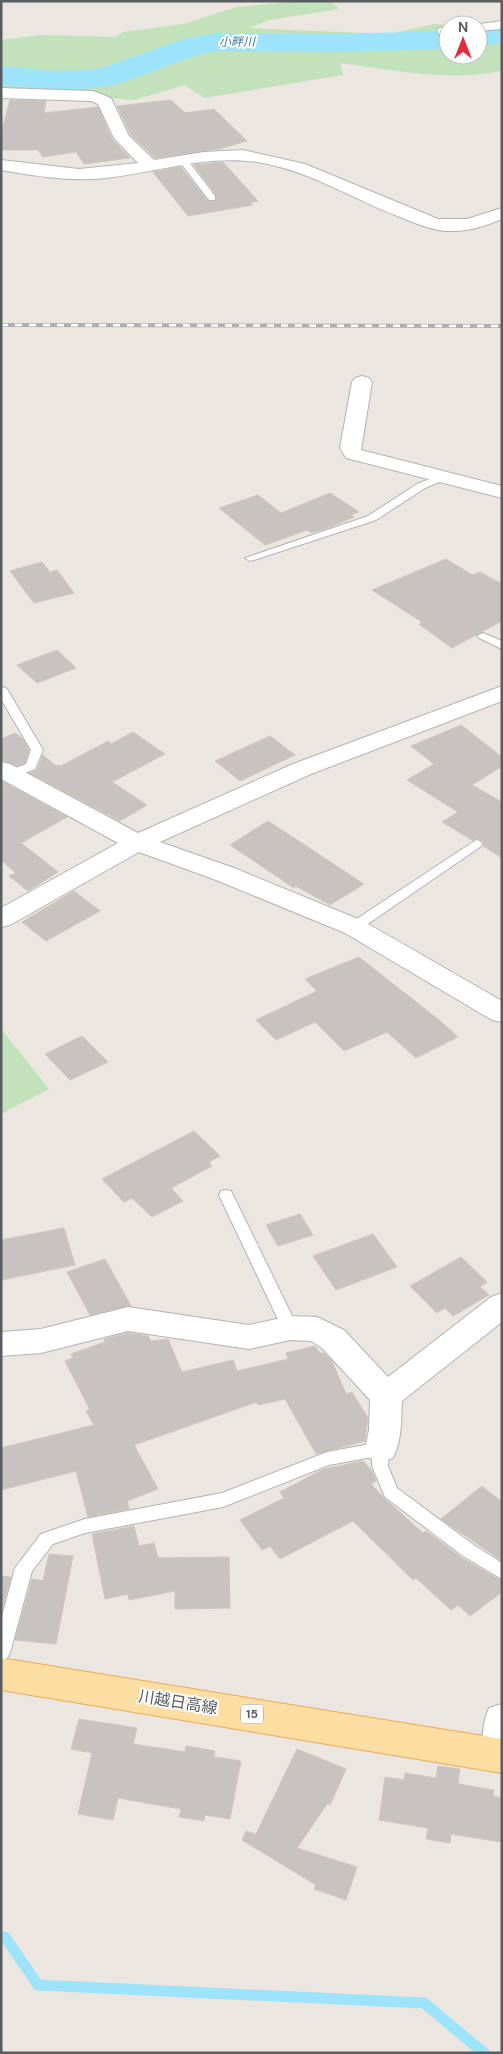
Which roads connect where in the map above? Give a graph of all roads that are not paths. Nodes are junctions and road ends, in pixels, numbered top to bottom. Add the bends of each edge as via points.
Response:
1 (502, 24) edge
2 (488, 26) edge
3 (1, 93) edge
4 (183, 160) junction
5 (1, 165) edge
6 (150, 167) junction
7 (212, 198) dead end
8 (502, 213) edge
9 (362, 382) dead end
10 (445, 476) junction
11 (502, 492) edge
12 (250, 558) dead end
13 (483, 636) dead end
14 (502, 646) edge
15 (1, 689) edge
16 (502, 693) edge
17 (6, 772) edge
18 (137, 843) junction
19 (476, 844) dead end
20 (1, 919) edge
21 (354, 927) junction
22 (502, 1013) edge
23 (226, 1195) dead end
24 (502, 1304) edge
25 (290, 1328) junction
26 (1, 1344) edge
27 (386, 1396) junction
28 (382, 1449) junction
29 (502, 1572) edge
30 (1, 1653) edge
31 (1, 1674) edge
32 (502, 1720) edge
33 (501, 1756) edge

1 - 2 street
3 - 6 street via 93,96 105,101 122,138
4 - 6 street
4 - 7 lane
4 - 8 street via 241,154 294,164 429,222 454,226
5 - 6 street via 50,174 80,175
9 - 10 street via 350,448 353,454
10 - 11 street
10 - 12 lane via 421,486 372,518
13 - 14 lane
15 - 17 lane via 37,750 32,766
16 - 18 street via 302,769
17 - 18 street
18 - 20 street
18 - 21 street
19 - 21 lane
21 - 22 street
23 - 25 lane
24 - 27 street
25 - 26 street via 249,1337 128,1319 41,1341
25 - 27 street via 317,1329 333,1339
27 - 28 street via 386,1430
28 - 29 lane via 380,1466 391,1492
28 - 30 lane via 326,1459 223,1500 85,1526 46,1539 24,1568
31 - 33 main road, 川越日高線 / 15
32 - 33 street

